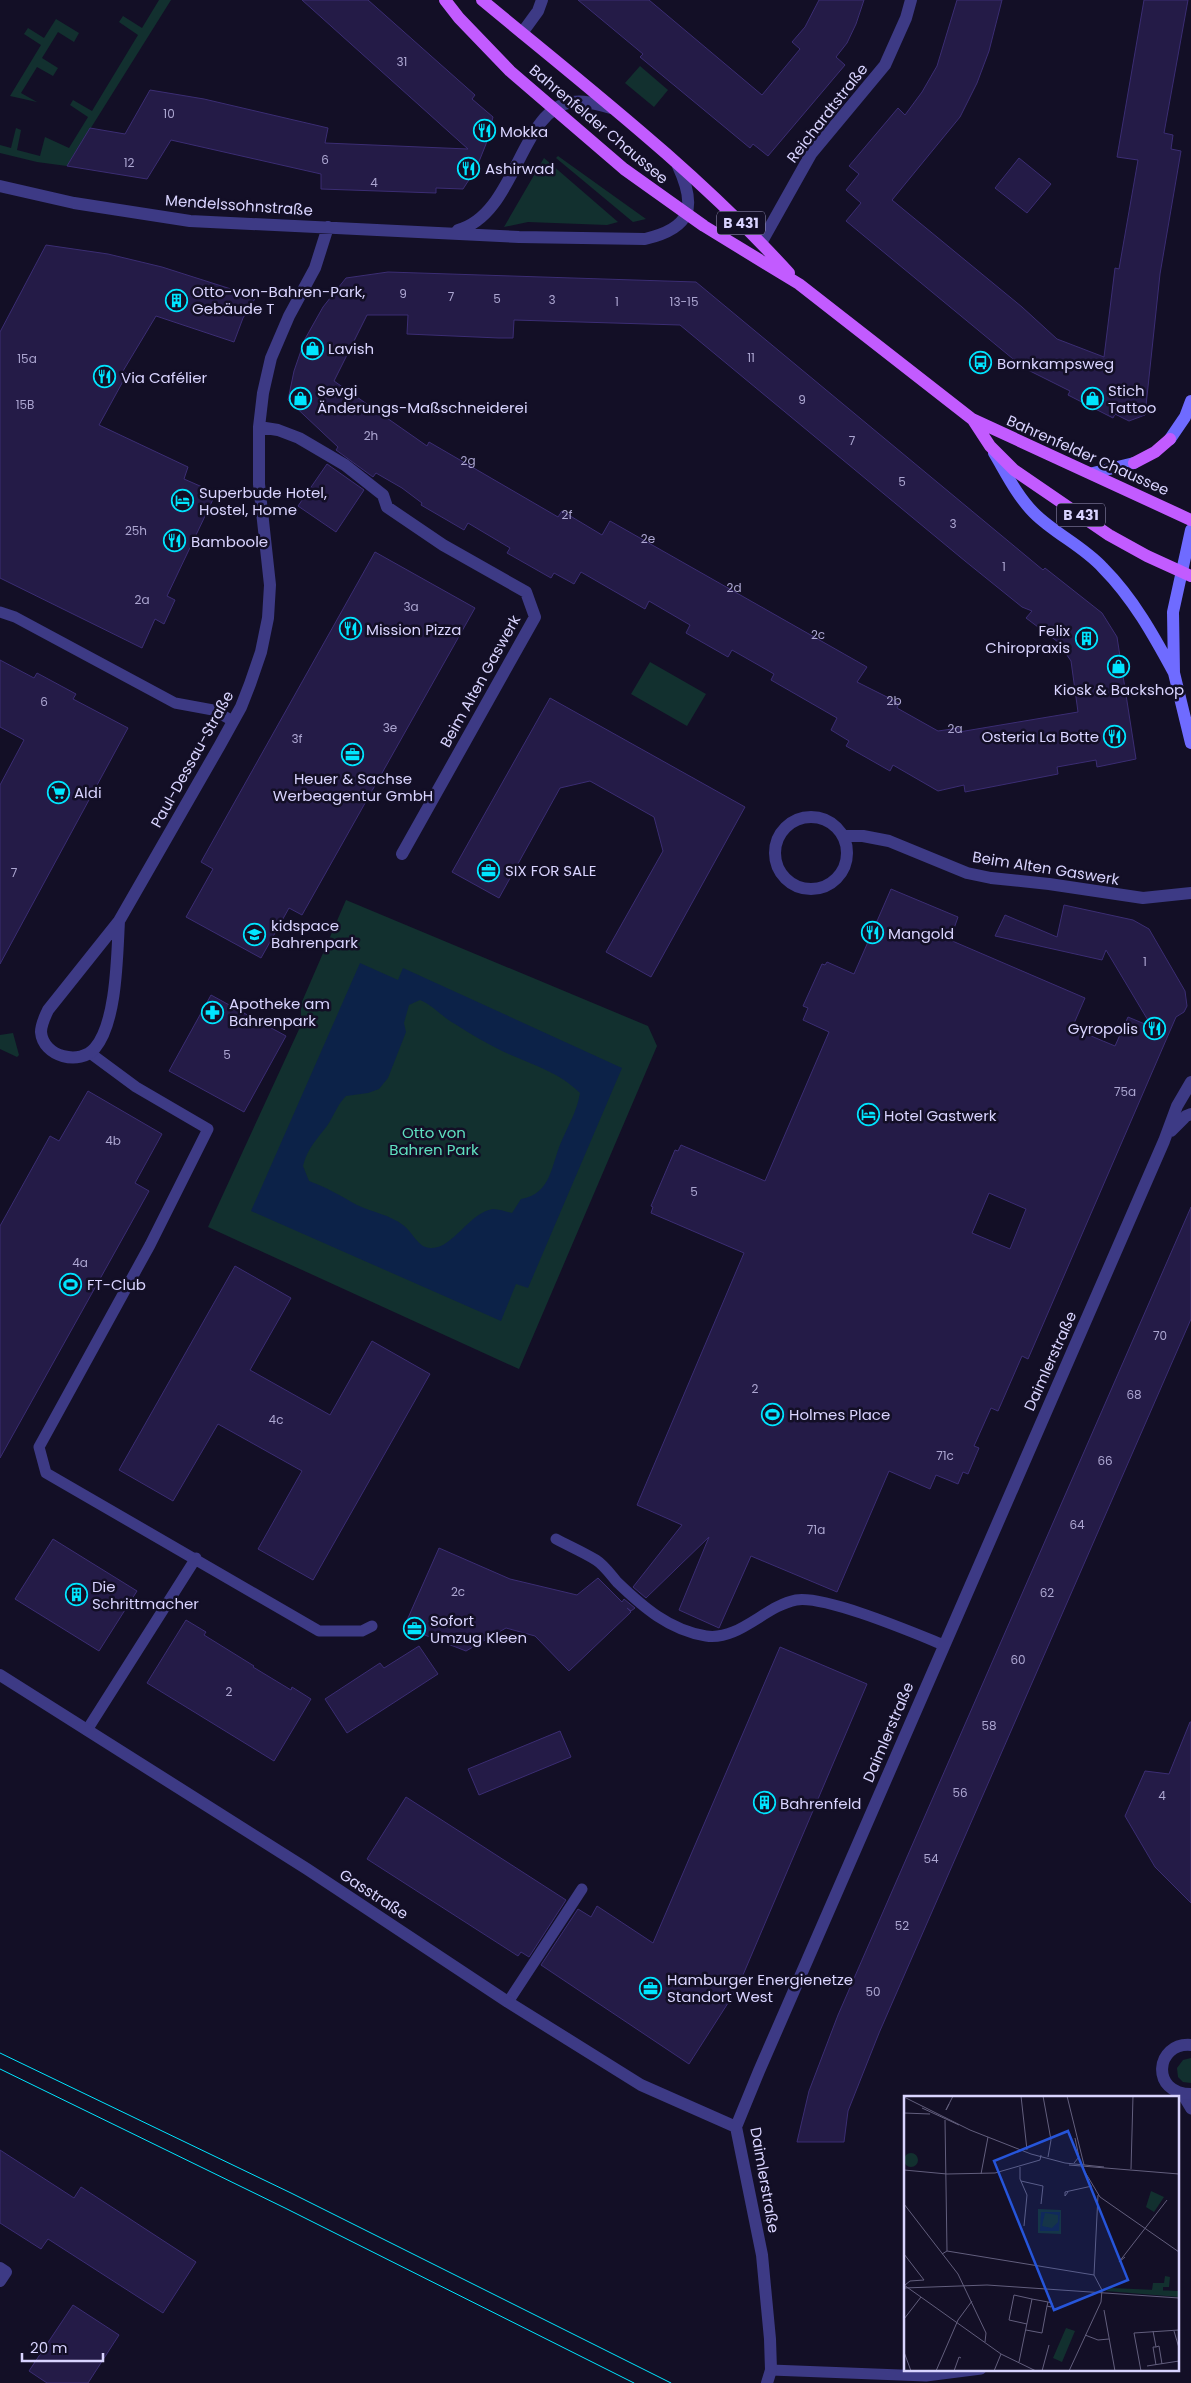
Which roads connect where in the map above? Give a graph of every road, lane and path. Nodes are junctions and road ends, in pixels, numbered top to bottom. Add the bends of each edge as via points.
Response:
1 (446, 0) edge
2 (482, 0) edge
3 (542, 0) edge
4 (911, 0) edge
5 (522, 33) junction
6 (611, 108) junction
7 (554, 110) junction
8 (678, 166) junction
9 (0, 186) edge
10 (686, 214) junction
11 (328, 226) junction
12 (448, 233) junction
13 (761, 243) junction
14 (799, 284) junction
15 (1191, 400) edge
16 (972, 419) junction
17 (259, 427) junction
18 (1170, 439) joint
19 (990, 446) junction
20 (1134, 463) joint
21 (1093, 473) junction
22 (1191, 520) edge
23 (1191, 530) edge
24 (1186, 574) edge
25 (0, 612) edge
26 (15, 617) junction
27 (0, 620) edge
28 (1174, 673) junction
29 (233, 721) junction
30 (1191, 743) edge
31 (843, 836) junction
32 (402, 854) dead end
33 (1191, 893) edge
34 (119, 921) junction
35 (90, 1053) junction
36 (1191, 1082) edge
37 (1191, 1114) edge
38 (1164, 1141) junction
39 (556, 1539) dead end
40 (196, 1558) junction
41 (372, 1626) dead end
42 (944, 1645) junction
43 (0, 1675) edge
44 (87, 1730) junction
45 (582, 1889) dead end
46 (508, 2002) junction
47 (1191, 2044) edge
48 (1187, 2094) edge
49 (1191, 2109) edge
50 (736, 2128) junction
51 (0, 2268) edge
52 (0, 2280) edge
53 (771, 2370) junction
54 (973, 2370) edge
55 (767, 2383) edge

1 - 7 main road, Bahrenfelder Chaussee / B 431 via 459,18 510,70
2 - 5 main road, Bahrenfelder Chaussee / B 431
3 - 5 street
4 - 13 street, Reichardtstraße via 885,65 811,154
5 - 6 main road, Bahrenfelder Chaussee / B 431
6 - 7 street via 572,102
6 - 8 main road, Bahrenfelder Chaussee / B 431
7 - 10 main road, Bahrenfelder Chaussee / B 431 via 624,169
7 - 12 street, Mendelssohnstraße via 532,135 509,182 484,216 471,227
8 - 10 street via 688,189
8 - 13 main road, Bahrenfelder Chaussee / B 431
9 - 11 street, Mendelssohnstraße via 74,203 190,221
10 - 12 street, Mendelssohnstraße via 664,234 645,239
10 - 14 main road, Bahrenfelder Chaussee / B 431
11 - 12 street, Mendelssohnstraße
11 - 17 street, Paul-Dessau-Straße via 315,268 271,358
13 - 14 main road, Bahrenfelder Chaussee / B 431
14 - 16 main road, Bahrenfelder Chaussee / B 431
15 - 18 street via 1186,417
16 - 19 main road, Bahrenfelder Chaussee / B 431
16 - 21 main road, Bahrenfelder Chaussee / B 431
17 - 29 street, Paul-Dessau-Straße via 259,484 270,585 268,618 261,652
17 - 32 street, Beim Alten Gaswerk via 299,438 345,465 383,495 386,507 443,545 526,592 535,617
18 - 20 main road
19 - 24 main road, Bahrenfelder Chaussee / B 431 via 1014,470 1108,535
19 - 28 street via 1033,512 1104,569 1135,608
20 - 21 street
21 - 22 main road, Bahrenfelder Chaussee / B 431
23 - 24 street
24 - 28 street via 1173,612
25 - 26 lane
26 - 27 lane via 7,616
26 - 29 lane via 175,703 212,710
28 - 30 street
29 - 34 street, Paul-Dessau-Straße
31 - 31 street via 830,822 812,816 793,821 779,834 776,842 774,852 778,870 791,884 809,889 828,886 842,872 847,854
31 - 33 street, Beim Alten Gaswerk via 889,841 967,873 991,878 1144,898
34 - 35 street, Paul-Dessau-Straße via 116,981 102,1037
34 - 35 street, Paul-Dessau-Straße via 55,1000 43,1022 43,1037 50,1049 68,1057
35 - 40 lane via 136,1087 208,1129 150,1244 39,1447 46,1473
36 - 38 street, Daimlerstraße via 1177,1106
37 - 38 street, Daimlerstraße via 1175,1125
38 - 42 street, Daimlerstraße
39 - 42 lane via 596,1560 650,1612 689,1632 716,1637 733,1632 796,1600 812,1600 838,1606
40 - 41 lane via 319,1631 362,1632
40 - 44 lane
42 - 50 street, Daimlerstraße
43 - 44 street, Gasstraße
44 - 46 street, Gasstraße
45 - 46 lane
46 - 50 street, Gasstraße via 641,2084
47 - 48 street via 1177,2046 1170,2051 1163,2060 1162,2069 1166,2084
48 - 49 lane
50 - 53 street, Daimlerstraße via 762,2255
51 - 52 street via 6,2272
53 - 54 lane via 926,2376
53 - 55 street, Daimlerstraße

